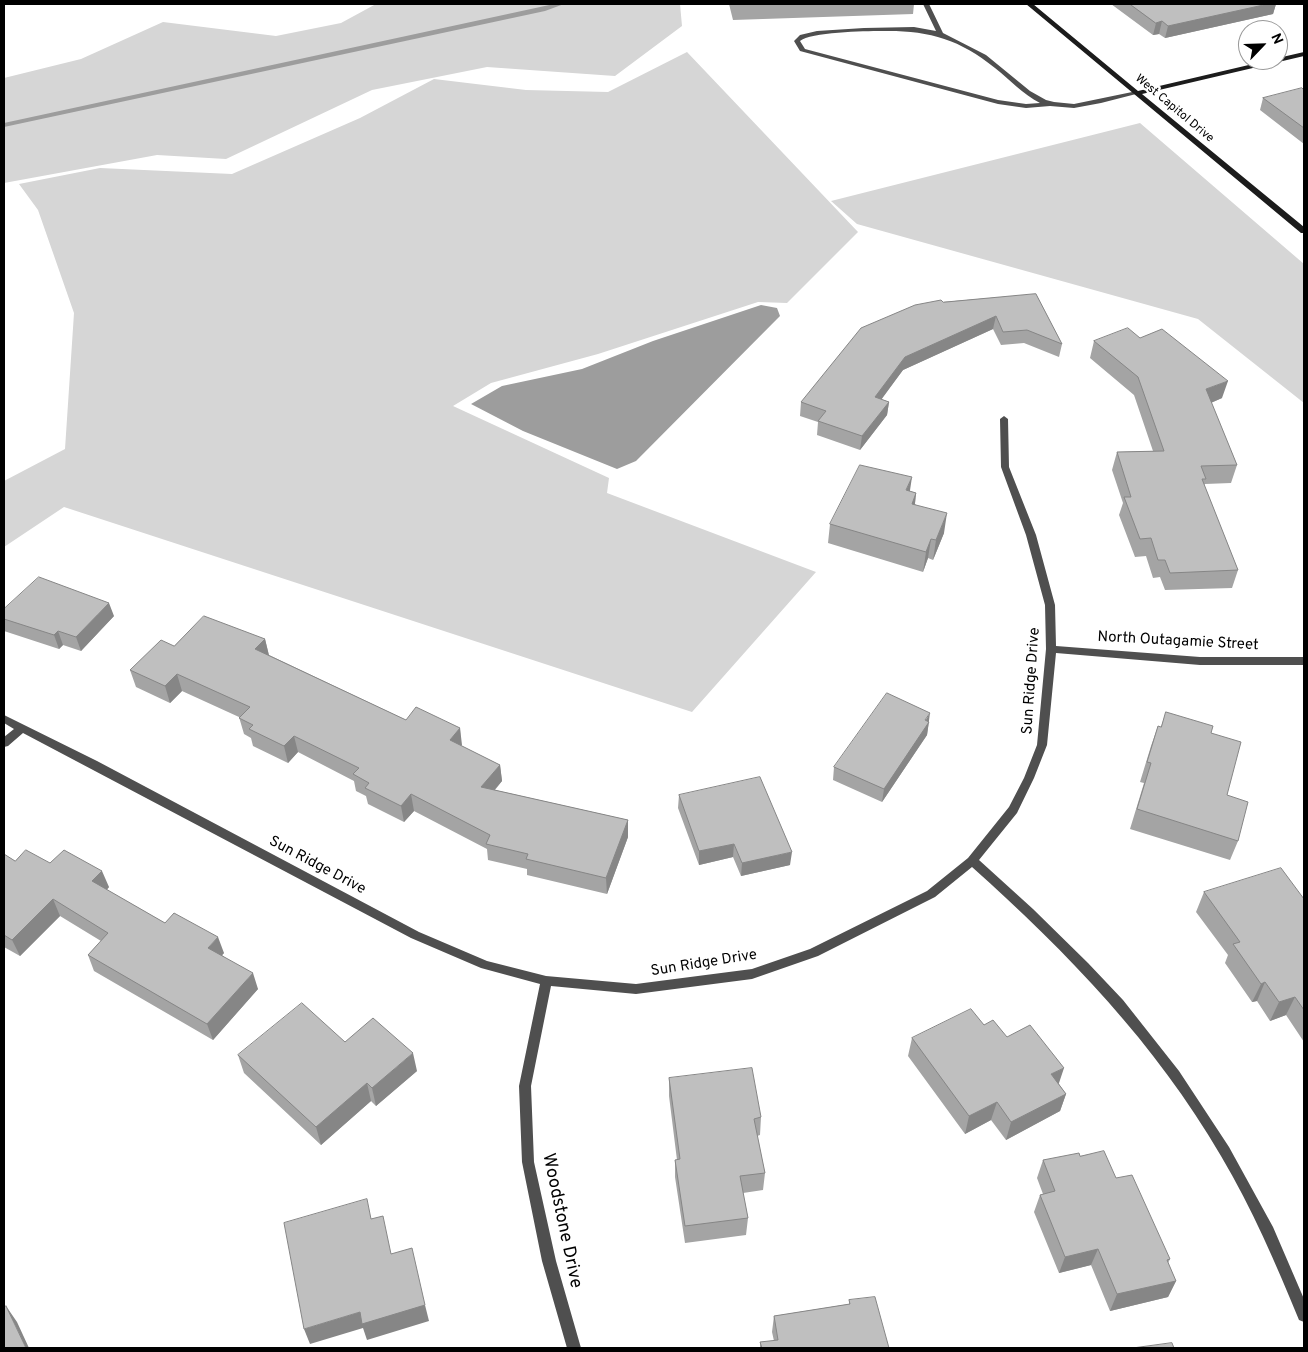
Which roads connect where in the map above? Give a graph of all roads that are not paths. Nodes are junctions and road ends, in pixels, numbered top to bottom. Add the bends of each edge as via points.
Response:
1 (926, 4) edge
2 (1029, 4) edge
3 (941, 35) junction
4 (1304, 54) edge
5 (1137, 93) junction
6 (1049, 104) junction
7 (1304, 231) edge
8 (1004, 419) dead end
9 (1051, 649) junction
10 (1304, 661) edge
11 (4, 719) edge
12 (22, 728) junction
13 (4, 743) edge
14 (972, 861) junction
15 (546, 981) junction
16 (1304, 1314) edge
17 (574, 1348) edge

1 - 3 street
2 - 5 street, West Capitol Drive
3 - 6 street via 994,63 1032,98
3 - 6 street via 912,29 836,32 802,36 797,41 802,50 998,102 1026,106
4 - 5 street
5 - 6 street via 1068,106
5 - 7 street, West Capitol Drive
8 - 9 street, Sun Ridge Drive via 1005,468 1031,535 1050,605
9 - 10 street, North Outagamie Street via 1200,661
9 - 14 street, Sun Ridge Drive via 1042,745 1013,810
11 - 12 street, Sun Ridge Drive
12 - 13 street
12 - 15 street, Sun Ridge Drive via 415,935 485,964
14 - 15 street, Sun Ridge Drive via 932,894 814,954 752,974 636,989
14 - 16 street via 1042,923 1119,1004 1180,1082 1233,1162 1288,1272
15 - 17 street, Woodstone Drive via 525,1086 528,1162 548,1261

